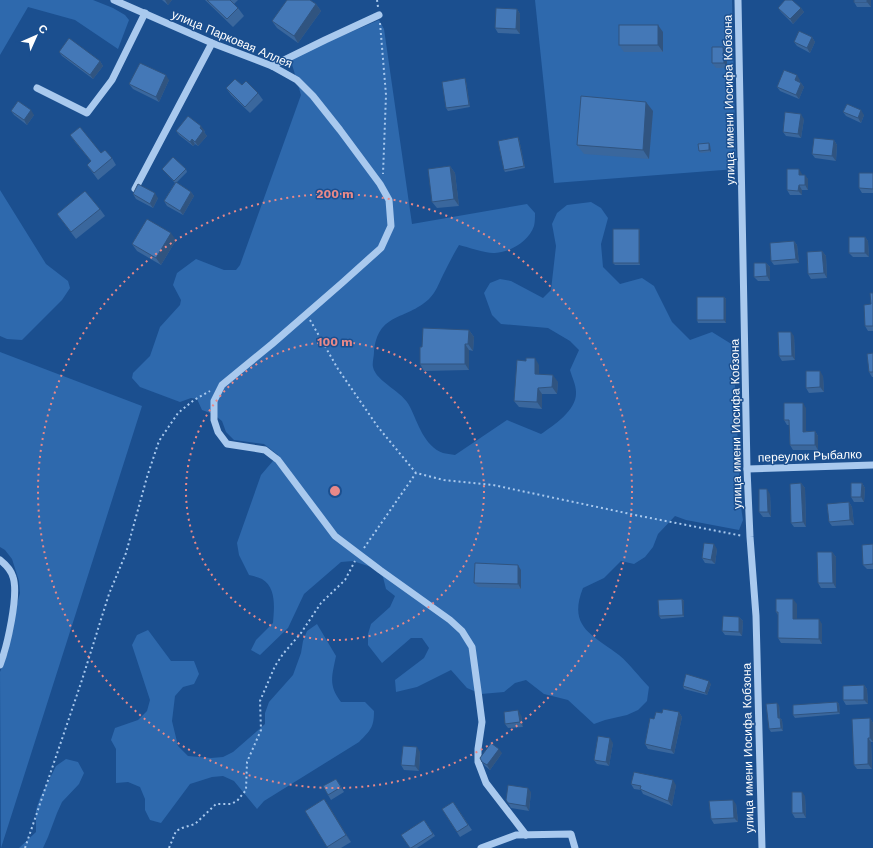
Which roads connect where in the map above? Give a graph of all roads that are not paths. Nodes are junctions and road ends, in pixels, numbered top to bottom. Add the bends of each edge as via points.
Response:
1 (114, 0) edge
2 (738, 0) edge
3 (145, 13) junction
4 (379, 15) road end
5 (212, 43) junction
6 (272, 66) junction
7 (36, 88) dead end
8 (135, 189) edge
9 (873, 465) edge
10 (747, 469) junction
11 (0, 560) edge
12 (0, 665) edge
13 (526, 835) junction
14 (481, 848) edge
15 (575, 848) edge
16 (762, 848) edge

1 - 3 street, улица Парковая Аллея
2 - 10 street, улица имени Иосифа Кобзона
3 - 5 street, улица Парковая Аллея
3 - 7 street via 112,80 87,113
4 - 6 street
5 - 6 street, улица Парковая Аллея
5 - 8 street
6 - 13 street, улица Парковая Аллея via 297,80 313,96 380,184 389,200 391,226 381,248 222,385 214,401 214,420 218,432 227,444 265,450 278,460 335,536 462,631 472,647 482,722 478,762 486,783
9 - 10 street, переулок Рыбалко
10 - 16 street, улица имени Иосифа Кобзона via 756,616
11 - 12 street via 13,575 15,585 5,653
13 - 14 street via 516,835
13 - 15 street via 571,834

